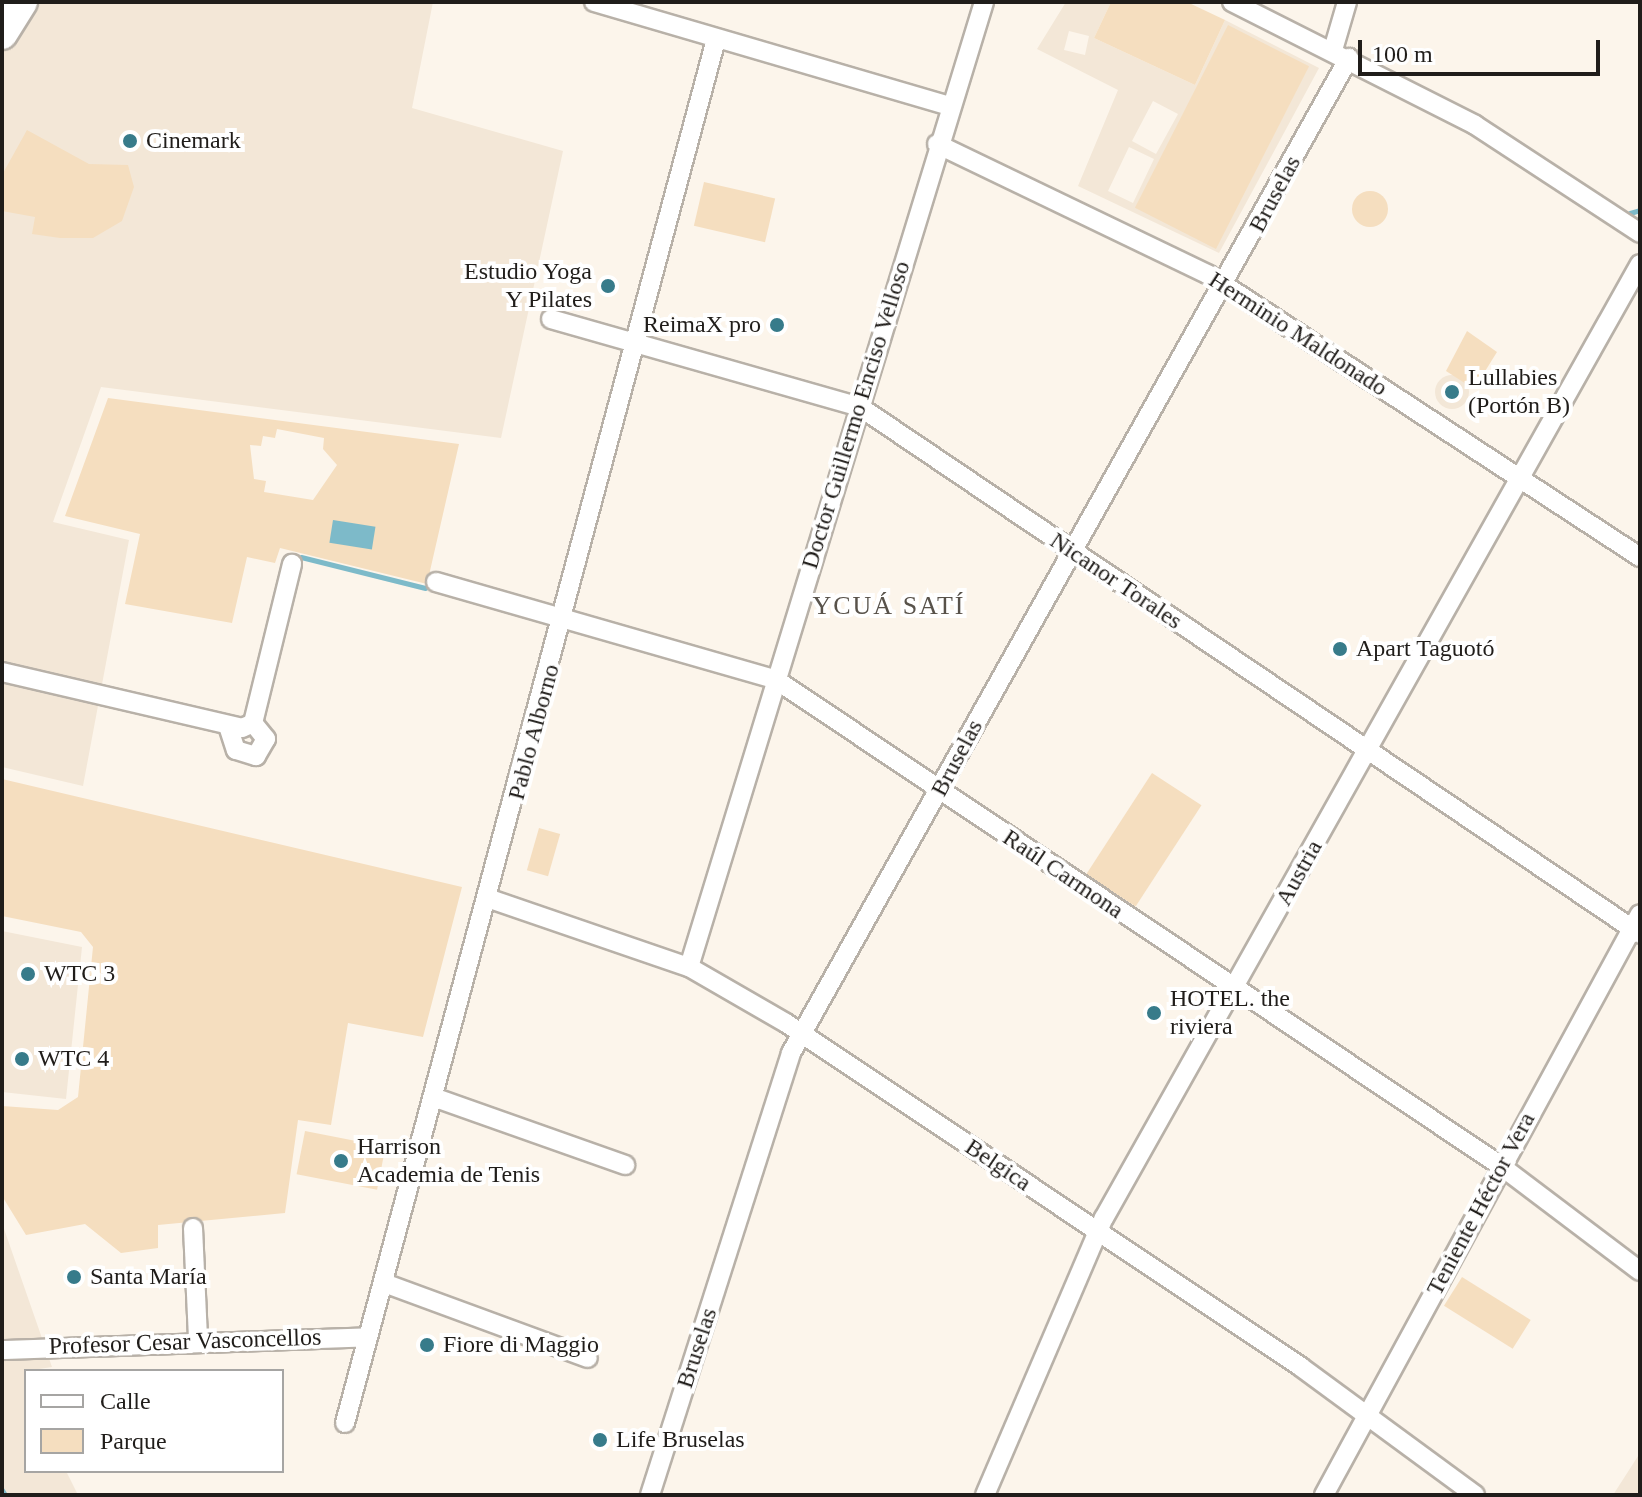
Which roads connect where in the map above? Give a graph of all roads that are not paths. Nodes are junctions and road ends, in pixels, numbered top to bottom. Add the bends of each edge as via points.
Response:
1 (22, 2) edge
2 (594, 2) edge
3 (984, 2) edge
4 (1232, 2) edge
5 (1347, 2) edge
6 (2, 34) edge
7 (716, 39) junction
8 (1341, 54) junction
9 (949, 106) junction
10 (937, 144) junction
11 (1640, 233) edge
12 (1640, 264) edge
13 (1226, 286) junction
14 (551, 319) dead end
15 (636, 343) junction
16 (860, 407) junction
17 (1520, 478) junction
18 (1072, 551) junction
19 (1640, 557) edge
20 (292, 564) dead end
21 (436, 582) dead end
22 (565, 615) junction
23 (2, 672) edge
24 (775, 679) junction
25 (253, 723) junction
26 (229, 729) junction
27 (1367, 750) junction
28 (939, 790) junction
29 (487, 898) junction
30 (1637, 925) edge
31 (689, 967) junction
32 (1235, 990) junction
33 (801, 1033) junction
34 (433, 1097) junction
35 (625, 1165) dead end
36 (1501, 1166) junction
37 (193, 1228) dead end
38 (1098, 1231) junction
39 (1640, 1271) edge
40 (384, 1283) junction
41 (368, 1337) junction
42 (198, 1340) junction
43 (2, 1350) edge
44 (588, 1358) dead end
45 (1367, 1414) junction
46 (345, 1423) dead end
47 (650, 1495) edge
48 (985, 1495) edge
49 (1324, 1495) edge
50 (1475, 1495) edge

1 - 6 main road
2 - 7 street
3 - 9 street, Doctor Guillermo Enciso Velloso
4 - 8 street
5 - 8 street, Bruselas
7 - 9 street
7 - 15 street, Pablo Alborno
8 - 11 street via 1475,125
8 - 13 street, Bruselas
9 - 10 street, Doctor Guillermo Enciso Velloso
10 - 13 street, Herminio Maldonado
10 - 16 street, Doctor Guillermo Enciso Velloso
12 - 17 street, Austria
13 - 17 street, Herminio Maldonado
13 - 18 street, Bruselas
14 - 15 street, Nicanor Torales
15 - 16 street, Nicanor Torales
15 - 22 street, Pablo Alborno
16 - 18 street, Nicanor Torales
16 - 24 street, Doctor Guillermo Enciso Velloso
17 - 19 street, Herminio Maldonado
17 - 27 street, Austria
18 - 27 street, Nicanor Torales
18 - 28 street, Bruselas
20 - 25 street
21 - 22 street, Raúl Carmona
22 - 24 street, Raúl Carmona
22 - 29 street, Pablo Alborno
23 - 26 street
24 - 28 street, Raúl Carmona
24 - 31 street, Doctor Guillermo Enciso Velloso
25 - 26 street
25 - 26 street via 266,739 256,756 236,750
27 - 30 street, Nicanor Torales
27 - 32 street, Austria
28 - 32 street, Raúl Carmona
28 - 33 street, Bruselas
29 - 31 street, Belgica
29 - 34 street, Pablo Alborno
30 - 36 street, Teniente Héctor Vera
31 - 33 street, Belgica
32 - 36 street, Raúl Carmona
32 - 38 street, Austria
33 - 38 street, Belgica
33 - 47 street, Bruselas
34 - 35 street
34 - 40 street, Pablo Alborno
36 - 39 street, Raúl Carmona
36 - 45 street, Teniente Héctor Vera
37 - 42 street
38 - 45 street, Belgica
38 - 48 street, Austria
40 - 41 street, Pablo Alborno
40 - 44 street
41 - 42 street, Profesor Cesar Vasconcellos
41 - 46 street, Pablo Alborno
42 - 43 street, Profesor Cesar Vasconcellos
45 - 49 street, Teniente Héctor Vera
45 - 50 street, Belgica

